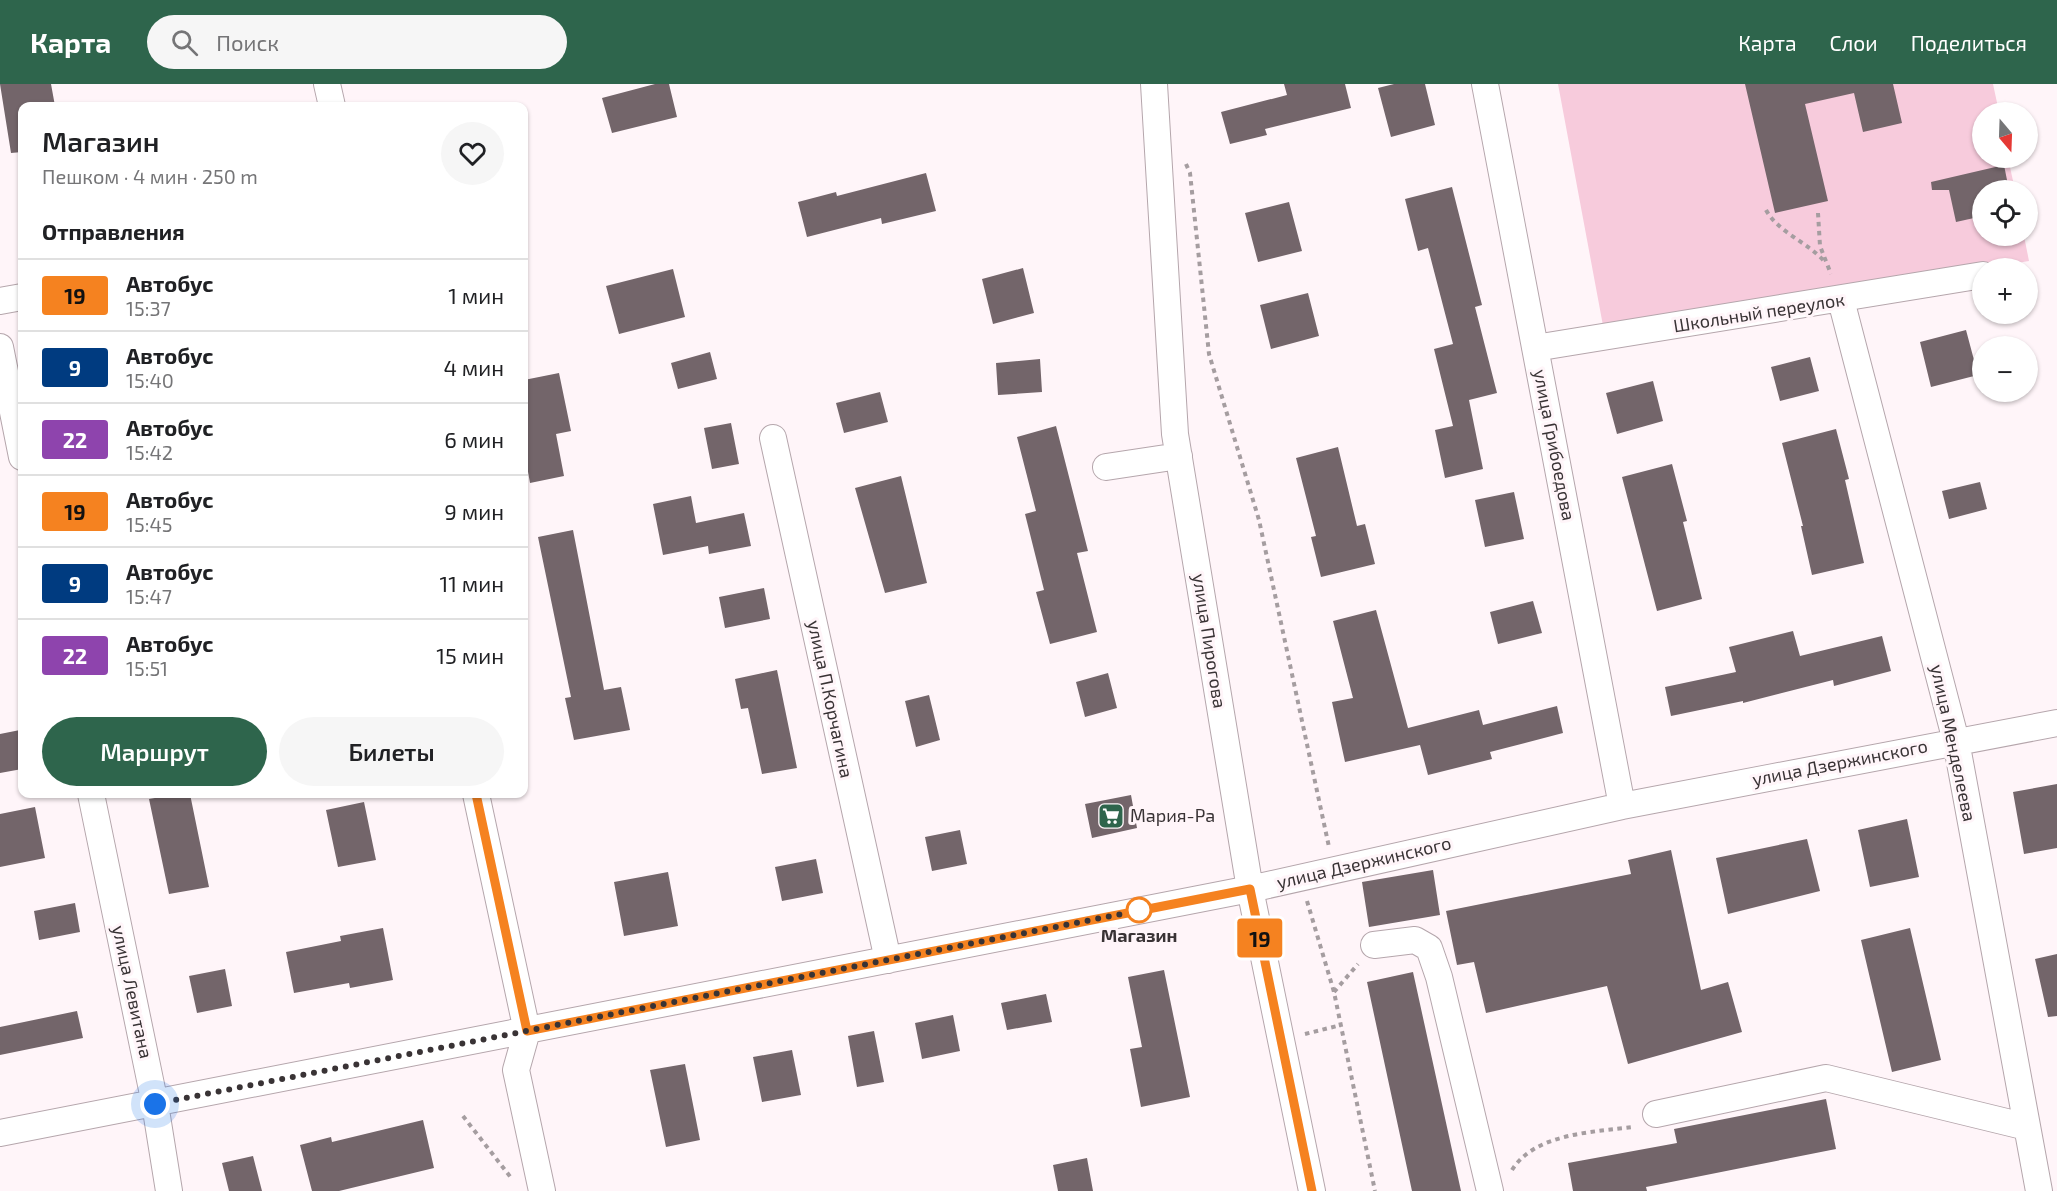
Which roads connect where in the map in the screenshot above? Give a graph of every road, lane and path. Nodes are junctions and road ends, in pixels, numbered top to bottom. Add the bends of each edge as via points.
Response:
1 (327, 84) edge
2 (1155, 84) edge
3 (1485, 84) edge
4 (331, 102) edge
5 (1160, 145) junction
6 (1766, 210) dead end
7 (1818, 213) dead end
8 (1826, 264) junction
9 (1972, 277) edge
10 (18, 298) edge
11 (1841, 300) junction
12 (0, 301) edge
13 (0, 347) edge
14 (1535, 348) junction
15 (18, 437) edge
16 (773, 438) dead end
17 (1179, 456) junction
18 (1106, 467) dead end
19 (2057, 723) edge
20 (1956, 741) junction
21 (92, 798) edge
22 (477, 798) edge
23 (1622, 806) junction
24 (1334, 870) junction
25 (1300, 878) junction
26 (1250, 889) junction
27 (1374, 945) joint
28 (888, 960) junction
29 (1334, 992) junction
30 (527, 1031) junction
31 (155, 1104) junction
32 (1656, 1114) joint
33 (463, 1116) dead end
34 (2027, 1127) junction
35 (0, 1133) edge
36 (1511, 1171) dead end
37 (514, 1182) dead end
38 (169, 1191) edge
39 (542, 1191) edge
40 (1312, 1191) edge
41 (1375, 1191) edge
42 (1490, 1191) edge
43 (2039, 1191) edge

1 - 4 street
2 - 5 street, улица Пирогова
3 - 14 street, улица Грибоедова
5 - 17 street, улица Пирогова
5 - 24 path via 1182,154 1190,173 1209,354 1259,520
6 - 8 path via 1772,220 1812,247
7 - 8 path via 1820,246
8 - 11 path
9 - 11 street, Школьный переулок
10 - 12 street
11 - 14 street, Школьный переулок
11 - 20 street, улица Менделеева
13 - 15 street
14 - 23 street, улица Грибоедова
16 - 28 street, улица П.Корчагина
17 - 18 street
17 - 26 street, улица Пирогова
19 - 20 street, улица Дзержинского
20 - 23 street, улица Дзержинского
20 - 34 street, улица Менделеева
21 - 31 street, улица Левитана
22 - 30 street
23 - 24 street, улица Дзержинского
24 - 25 street, улица Дзержинского
25 - 26 street, улица Дзержинского
25 - 29 path
26 - 28 street, улица Дзержинского
26 - 40 street, улица Пирогова
27 - 29 path
27 - 42 street via 1415,940 1429,948
28 - 30 street, улица Дзержинского
29 - 41 path
30 - 31 street, улица Дзержинского
30 - 39 street via 516,1070
31 - 35 street, улица Дзержинского
31 - 38 street, улица Левитана
32 - 34 street via 1826,1077
32 - 36 path via 1658,1123 1580,1134 1540,1146
33 - 37 path
34 - 43 street, улица Менделеева

